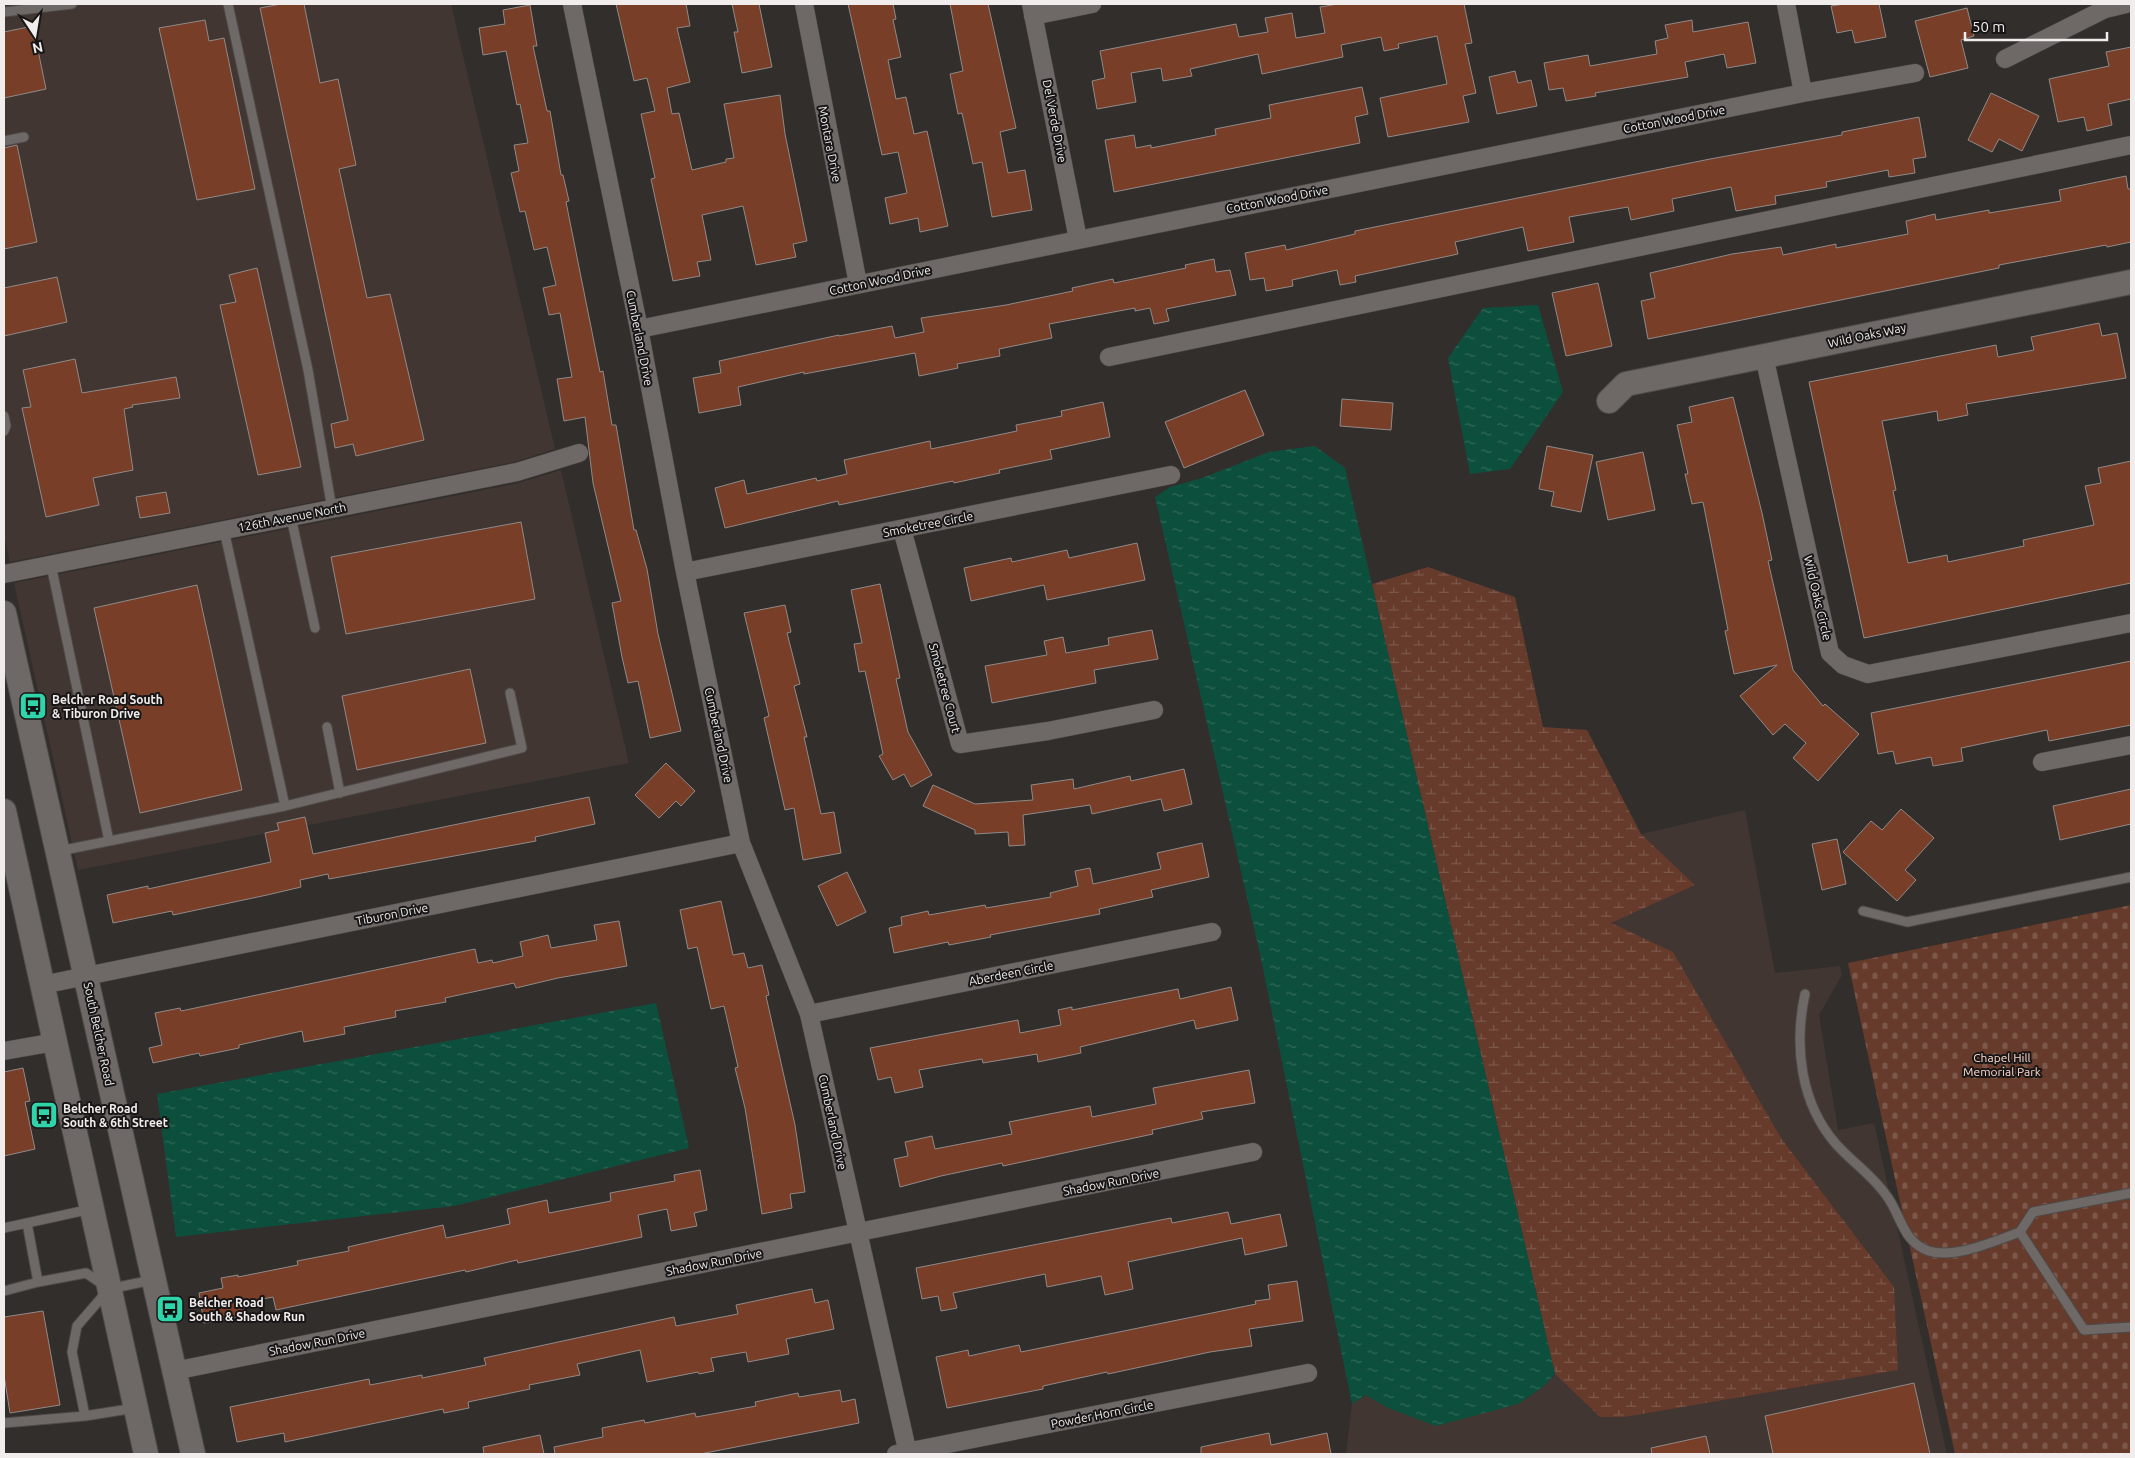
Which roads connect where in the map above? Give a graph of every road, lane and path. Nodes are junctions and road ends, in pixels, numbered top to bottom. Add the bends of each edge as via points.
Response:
1 (72, 4) edge
2 (228, 4) edge
3 (572, 4) edge
4 (804, 4) edge
5 (1092, 4) edge
6 (1786, 4) edge
7 (2126, 4) edge
8 (1032, 10) edge
9 (4, 12) edge
10 (2005, 59) dead end
11 (1914, 73) dead end
12 (1803, 93) junction
13 (24, 137) dead end
14 (4, 141) edge
15 (2131, 145) edge
16 (1078, 239) junction
17 (2131, 282) edge
18 (858, 284) junction
19 (639, 329) junction
20 (1764, 356) junction
21 (1109, 357) dead end
22 (1608, 401) dead end
23 (4, 416) edge
24 (4, 431) edge
25 (578, 453) dead end
26 (1171, 475) dead end
27 (332, 509) junction
28 (291, 517) junction
29 (902, 529) junction
30 (224, 530) junction
31 (51, 565) junction
32 (684, 572) junction
33 (4, 574) edge
34 (4, 614) edge
35 (2131, 623) edge
36 (315, 628) dead end
37 (510, 693) dead end
38 (1154, 710) dead end
39 (327, 727) dead end
40 (2131, 745) edge
41 (2042, 762) dead end
42 (340, 793) junction
43 (285, 806) junction
44 (4, 811) edge
45 (109, 841) junction
46 (741, 843) junction
47 (58, 851) junction
48 (2131, 878) edge
49 (1863, 911) dead end
50 (1212, 932) dead end
51 (86, 976) junction
52 (42, 985) junction
53 (1805, 994) dead end
54 (809, 1014) junction
55 (55, 1042) junction
56 (4, 1051) edge
57 (1253, 1152) dead end
58 (2131, 1193) edge
59 (92, 1209) junction
60 (27, 1223) junction
61 (4, 1228) edge
62 (2020, 1232) junction
63 (857, 1233) junction
64 (153, 1280) junction
65 (38, 1282) junction
66 (109, 1289) junction
67 (4, 1291) edge
68 (2131, 1327) edge
69 (174, 1371) junction
70 (1308, 1373) dead end
71 (135, 1408) junction
72 (85, 1416) junction
73 (4, 1423) edge
74 (903, 1453) edge
75 (146, 1454) edge
76 (192, 1454) edge

1 - 9 lane
2 - 27 lane via 308,370
3 - 19 street, Cumberland Drive
4 - 18 street, Montara Drive
5 - 8 street
6 - 12 street
7 - 10 street via 2105,9
8 - 16 street, Del Verde Drive
11 - 12 street, Cotton Wood Drive
12 - 16 street, Cotton Wood Drive
13 - 14 lane
15 - 21 street
16 - 18 street, Cotton Wood Drive
17 - 20 main road, Wild Oaks Way
18 - 19 street, Cotton Wood Drive
19 - 32 street, Cumberland Drive
20 - 22 main road, Wild Oaks Way via 1626,384
20 - 35 street, Wild Oaks Circle via 1830,654 1843,665 1868,674
23 - 24 lane
25 - 27 street, 126th Avenue North via 517,472
26 - 29 street, Smoketree Circle
27 - 28 street, 126th Avenue North
28 - 30 street, 126th Avenue North
28 - 36 lane
29 - 32 street, Smoketree Circle
29 - 38 street, Smoketree Court via 960,744
30 - 31 street, 126th Avenue North
30 - 43 lane
31 - 33 street, 126th Avenue North
31 - 45 lane
32 - 46 street, Cumberland Drive
34 - 47 main road, South Belcher Road
37 - 42 lane via 522,748
39 - 42 lane
40 - 41 street
42 - 43 lane
43 - 45 lane
44 - 52 main road
45 - 47 lane
46 - 51 street, Tiburon Drive
46 - 54 street, Cumberland Drive
47 - 51 main road, South Belcher Road
48 - 49 lane via 1907,922
50 - 54 street, Aberdeen Circle
51 - 52 street, Tiburon Drive
51 - 64 main road, South Belcher Road
52 - 55 main road
53 - 62 lane via 1798,1028 1799,1054 1814,1109 1826,1132 1890,1199 1903,1230 1926,1250 1939,1254 1993,1242
54 - 63 street, Cumberland Drive
55 - 56 street
55 - 59 main road
57 - 63 street, Shadow Run Drive
58 - 62 lane via 2033,1212
59 - 60 lane
59 - 66 main road
60 - 61 lane
60 - 65 lane
62 - 68 lane via 2084,1330
63 - 69 street, Shadow Run Drive
63 - 74 street, Cumberland Drive
64 - 66 lane
64 - 69 main road, South Belcher Road
65 - 66 lane via 86,1273
65 - 67 lane
66 - 71 main road
66 - 72 lane via 77,1326 72,1352
69 - 76 main road, South Belcher Road
70 - 74 street, Powder Horn Circle
71 - 72 lane
71 - 75 main road
72 - 73 lane

